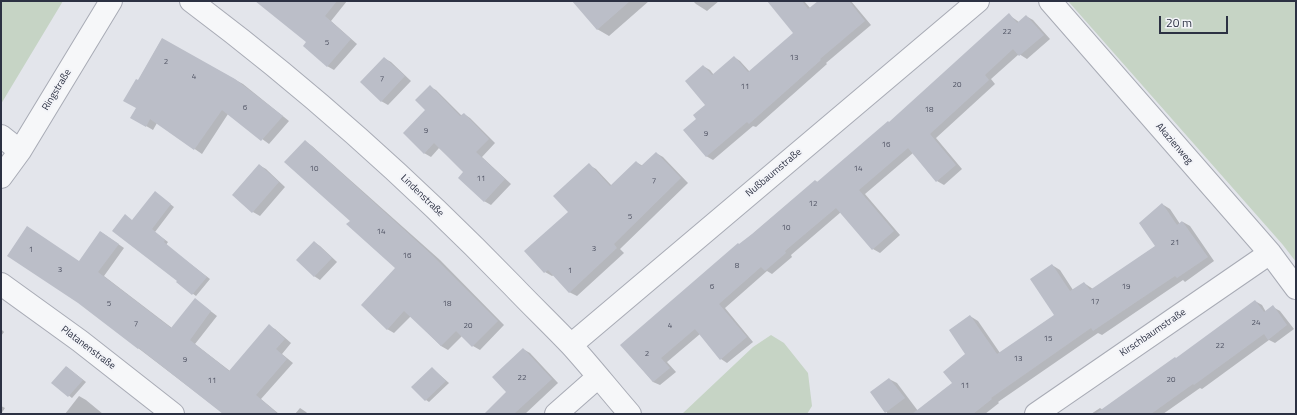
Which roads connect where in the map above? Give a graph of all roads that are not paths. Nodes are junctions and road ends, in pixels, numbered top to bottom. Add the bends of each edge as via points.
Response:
1 (111, 1) edge
2 (191, 1) edge
3 (978, 1) edge
4 (1050, 1) edge
5 (1, 136) edge
6 (20, 151) junction
7 (1, 177) edge
8 (1270, 253) junction
9 (1, 284) edge
10 (1296, 288) edge
11 (571, 345) junction
12 (598, 377) junction
13 (166, 412) edge
14 (556, 414) edge
15 (630, 414) edge
16 (1036, 414) edge

1 - 6 street, Ringstraße
2 - 11 street, Lindenstraße via 294,82 391,166
3 - 11 street, Nußbaumstraße
4 - 8 street, Akazienweg
5 - 6 street
6 - 7 street, Ringstraße
8 - 10 street, Akazienweg
8 - 16 street, Kirschbaumstraße
9 - 13 street, Platanenstraße via 80,341
11 - 12 street, Lindenstraße
12 - 14 street
12 - 15 street, Lindenstraße

